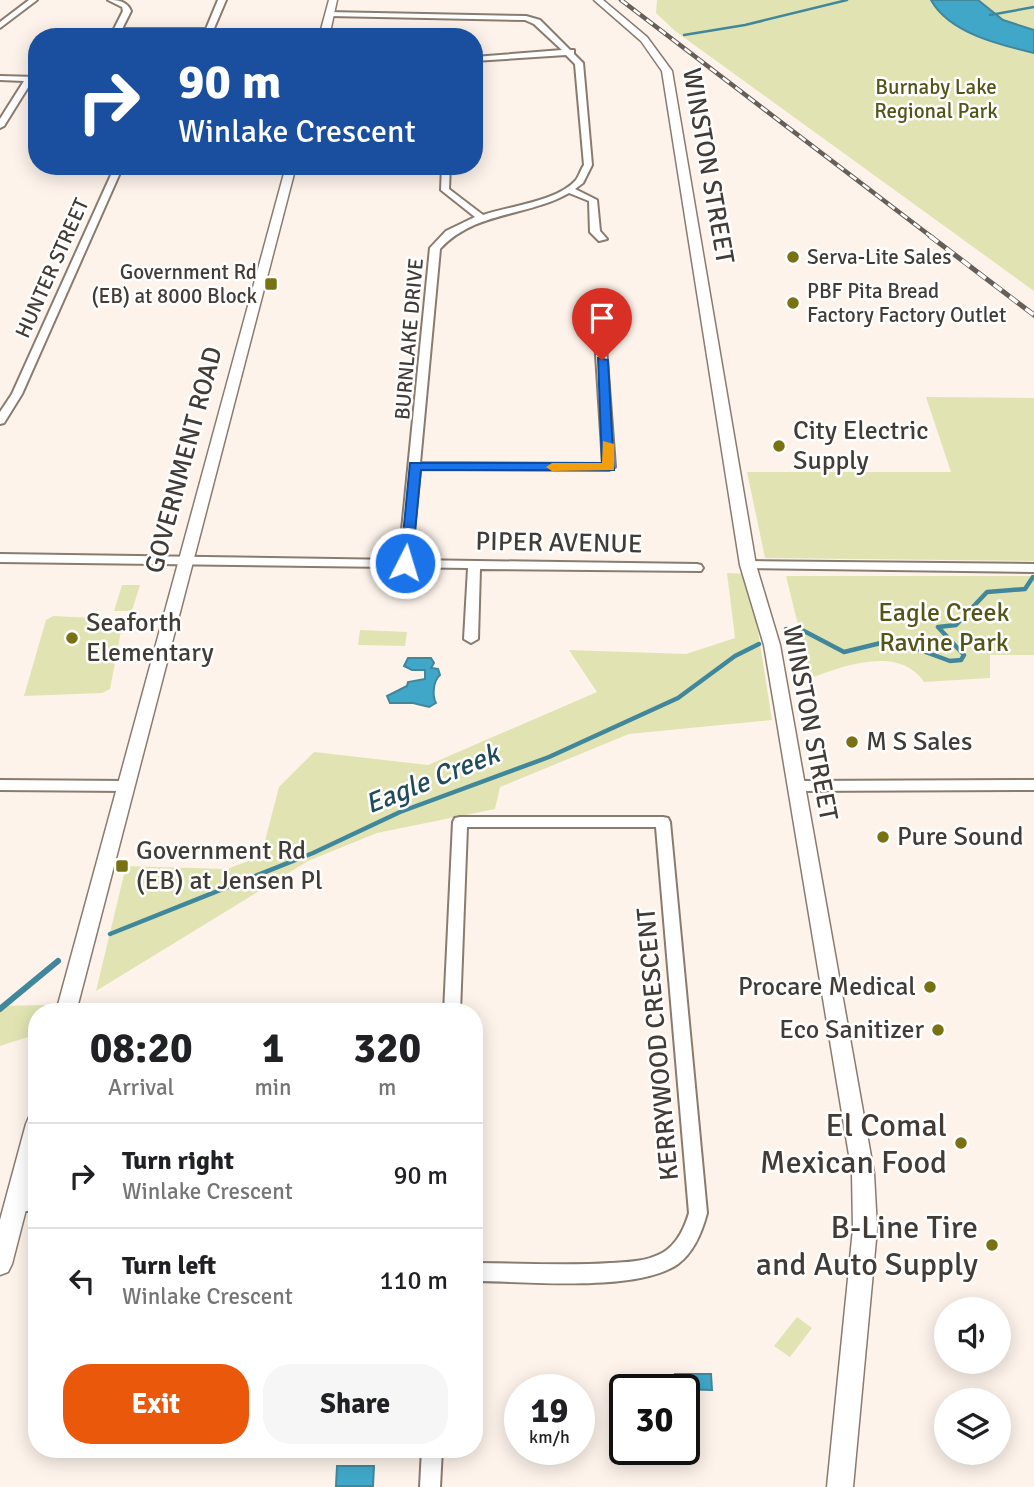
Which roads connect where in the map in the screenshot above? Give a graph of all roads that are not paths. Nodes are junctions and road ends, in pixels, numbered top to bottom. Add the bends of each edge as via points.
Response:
1 (33, 0) edge
2 (112, 0) edge
3 (222, 0) edge
4 (333, 0) edge
5 (597, 0) edge
6 (330, 14) junction
7 (0, 26) edge
8 (118, 28) edge
9 (210, 28) edge
10 (326, 28) edge
11 (571, 52) junction
12 (483, 58) edge
13 (0, 78) edge
14 (28, 79) edge
15 (28, 86) edge
16 (0, 126) edge
17 (115, 175) edge
18 (289, 175) edge
19 (446, 175) edge
20 (570, 190) junction
21 (482, 218) junction
22 (603, 239) dead end
23 (598, 307) dead end
24 (0, 421) edge
25 (415, 466) junction
26 (0, 558) edge
27 (186, 561) junction
28 (405, 563) junction
29 (474, 565) junction
30 (748, 565) junction
31 (697, 568) dead end
32 (1034, 568) edge
33 (471, 639) dead end
34 (0, 785) edge
35 (1034, 785) edge
36 (125, 786) junction
37 (796, 786) junction
38 (68, 1003) edge
39 (452, 1003) edge
40 (27, 1203) edge
41 (0, 1264) edge
42 (483, 1272) edge
43 (432, 1458) edge
44 (430, 1487) edge
45 (840, 1487) edge

1 - 7 street
2 - 8 street via 127,10
3 - 9 street
4 - 6 street
5 - 30 street, WINSTON STREET via 644,39 667,71
6 - 10 street
6 - 11 street via 521,17 537,22
11 - 12 street
11 - 20 street via 582,72 588,166
13 - 14 street
15 - 16 street
17 - 24 street, HUNTER STREET
18 - 27 street, GOVERNMENT ROAD
19 - 21 street via 445,190
20 - 21 street, BURNLAKE DRIVE
20 - 22 street via 593,200 595,232
21 - 25 street, BURNLAKE DRIVE via 450,232 434,253
23 - 25 street via 609,467
25 - 28 street, BURNLAKE DRIVE
26 - 27 street, PIPER AVENUE
27 - 28 street, PIPER AVENUE
27 - 36 street, GOVERNMENT ROAD
28 - 29 street, PIPER AVENUE
29 - 31 street, PIPER AVENUE
29 - 33 street
30 - 32 street
30 - 37 street, WINSTON STREET via 772,645
34 - 36 street
35 - 37 street
36 - 38 street, GOVERNMENT ROAD
37 - 45 street, WINSTON STREET via 863,1172 865,1229
39 - 42 street, KERRYWOOD CRESCENT via 460,822 663,822 698,1213 693,1232 679,1251 662,1263 634,1270
40 - 41 street
43 - 44 street

